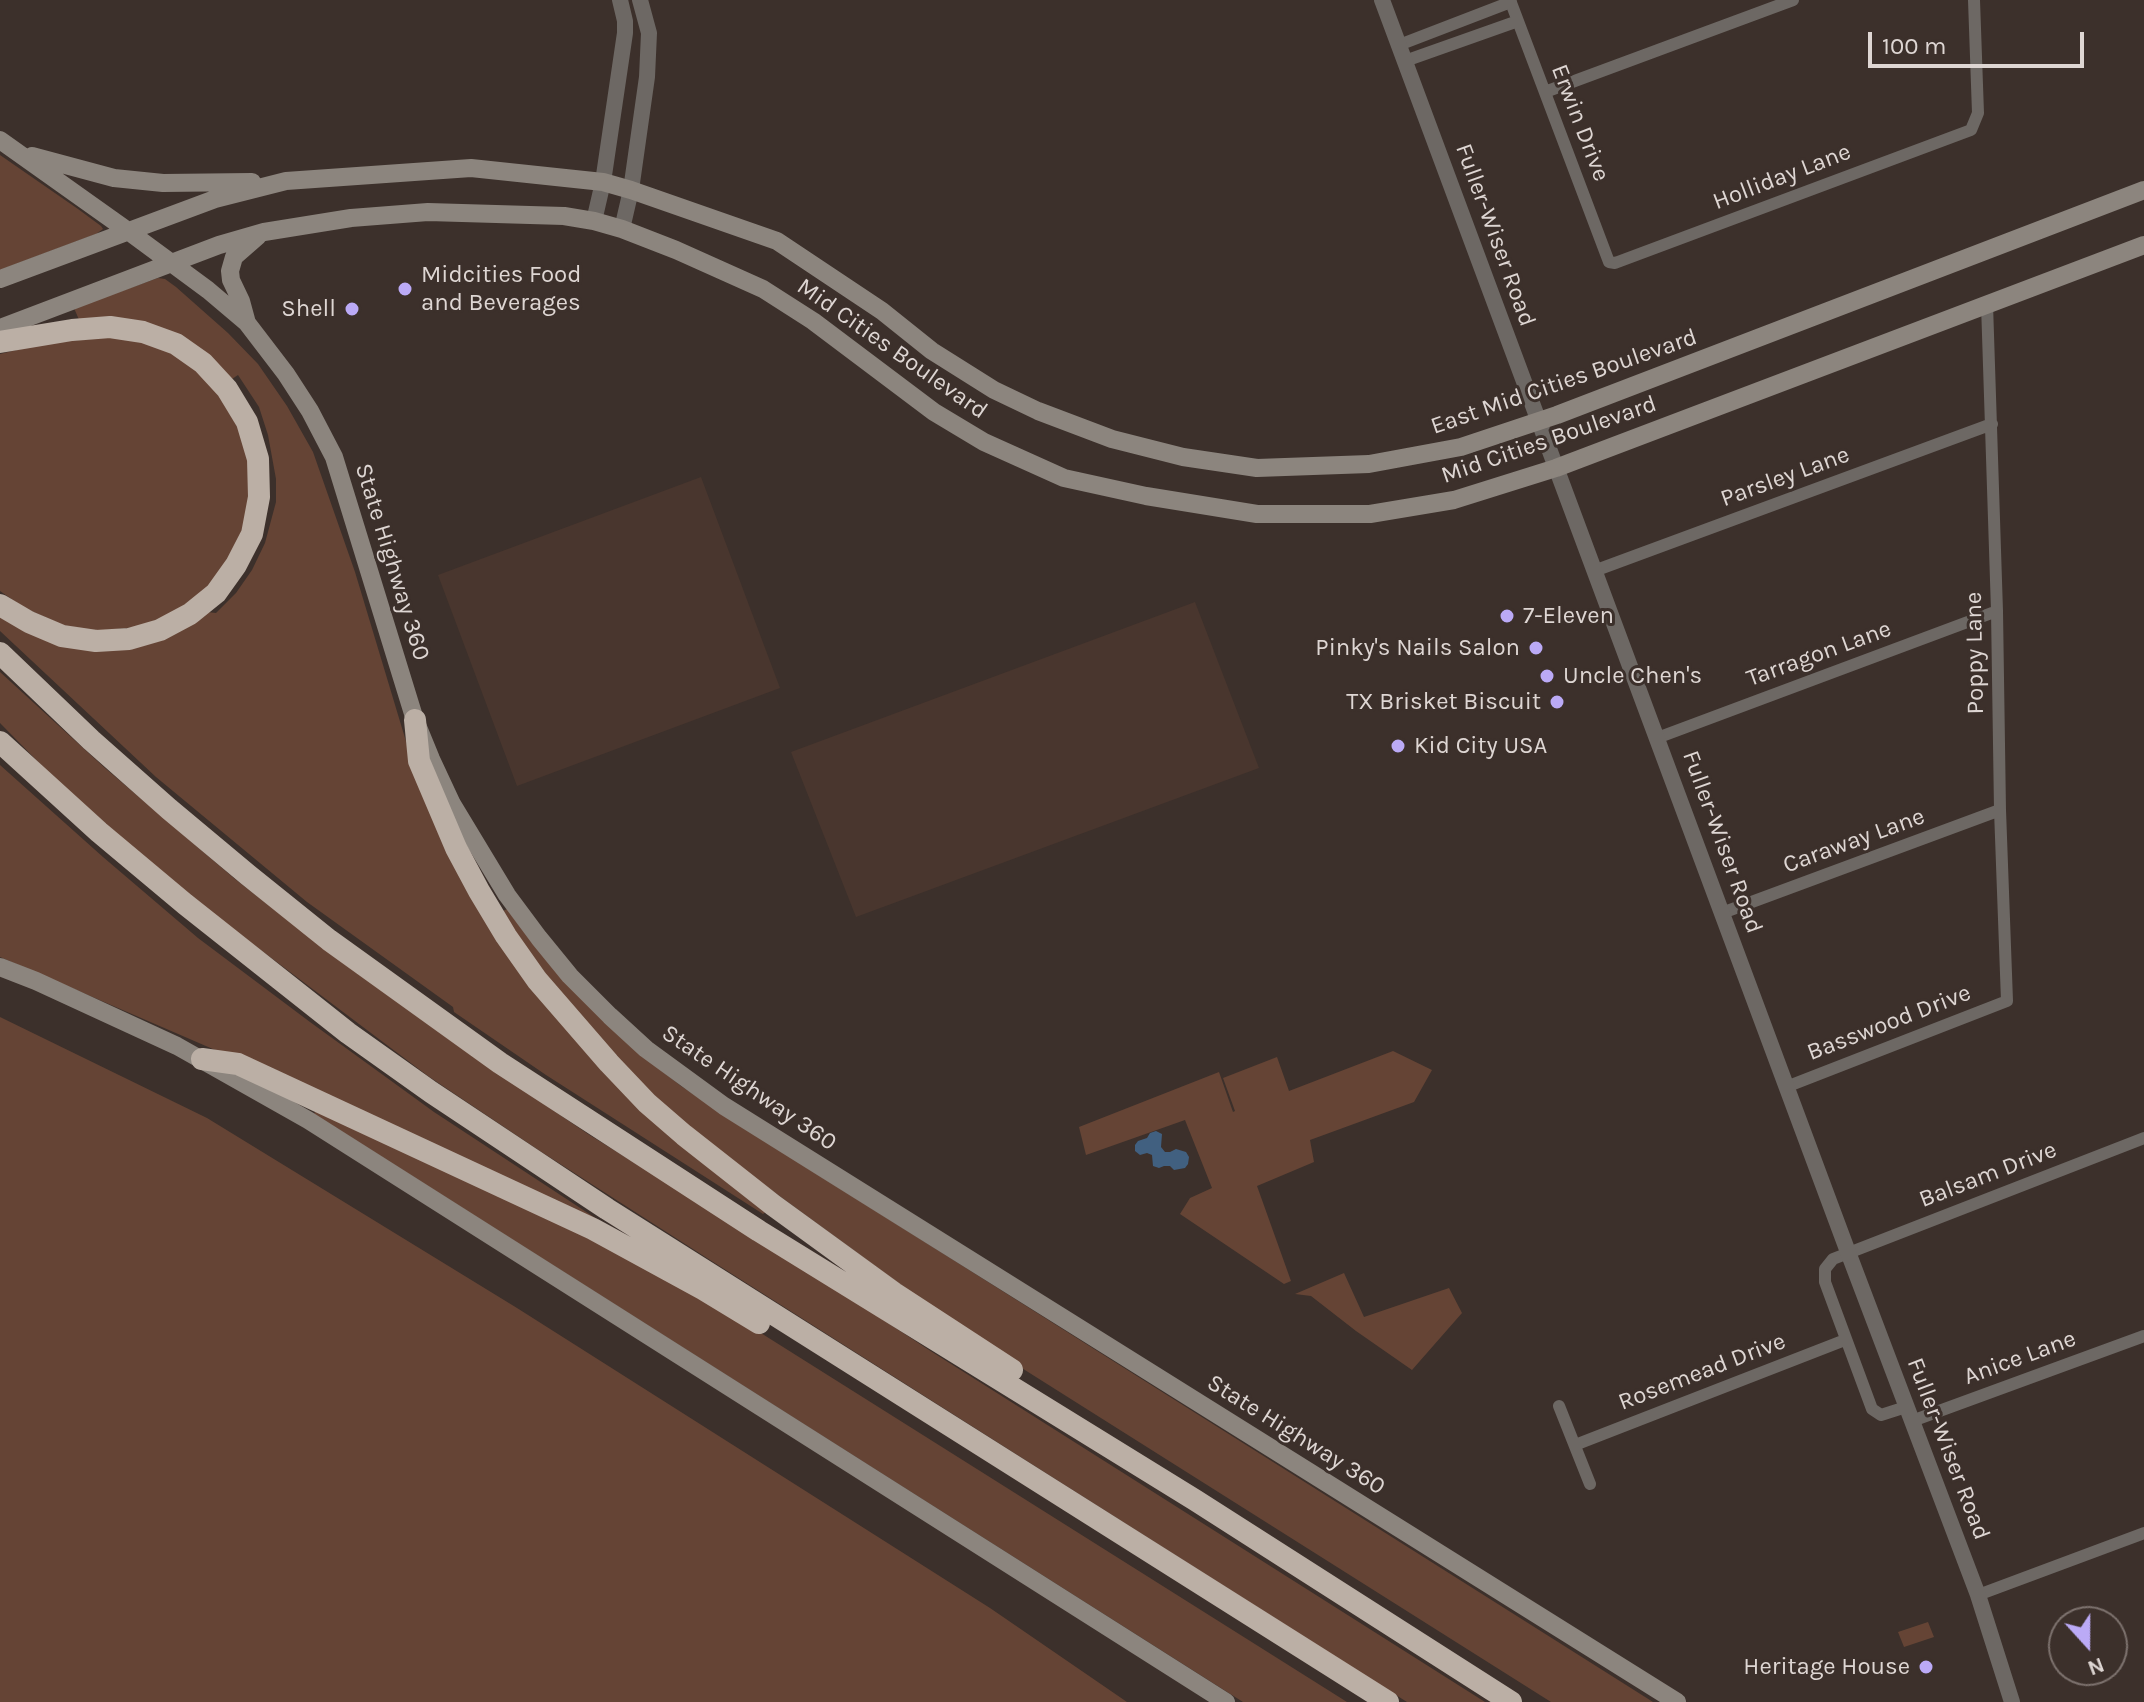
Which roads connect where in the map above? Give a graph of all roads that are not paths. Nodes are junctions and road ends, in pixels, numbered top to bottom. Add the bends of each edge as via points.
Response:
1 (620, 0) edge
2 (640, 0) edge
3 (1382, 0) edge
4 (1793, 0) edge
5 (1974, 0) edge
6 (1510, 1) edge
7 (1518, 21) junction
8 (1399, 45) junction
9 (1405, 61) junction
10 (1545, 92) junction
11 (0, 140) edge
12 (17, 151) junction
13 (286, 181) junction
14 (603, 182) junction
15 (631, 190) junction
16 (2144, 190) edge
17 (594, 221) junction
18 (622, 229) junction
19 (128, 231) junction
20 (264, 232) junction
21 (2144, 245) edge
22 (1609, 262) joint
23 (171, 263) junction
24 (0, 279) edge
25 (1987, 304) junction
26 (247, 323) junction
27 (0, 328) edge
28 (0, 342) edge
29 (1539, 421) junction
30 (1992, 424) junction
31 (1556, 468) junction
32 (1594, 571) junction
33 (0, 605) edge
34 (1997, 611) junction
35 (0, 653) edge
36 (415, 720) junction
37 (1657, 738) junction
38 (0, 742) edge
39 (2000, 810) junction
40 (1722, 913) junction
41 (0, 967) edge
42 (2007, 1001) joint
43 (202, 1059) junction
44 (1786, 1087) junction
45 (2144, 1138) edge
46 (1848, 1252) junction
47 (2144, 1336) edge
48 (1845, 1340) junction
49 (1559, 1406) dead end
50 (1909, 1414) junction
51 (1575, 1445) junction
52 (1590, 1484) dead end
53 (1195, 1500) junction
54 (1076, 1506) junction
55 (2144, 1533) edge
56 (1978, 1595) junction
57 (1226, 1702) edge
58 (1388, 1702) edge
59 (1511, 1702) edge
60 (1677, 1702) edge
61 (2012, 1702) edge

1 - 14 street via 625,33
2 - 15 street via 649,33 647,77
3 - 8 street, Fuller-Wiser Road
4 - 10 street
5 - 22 street, Holliday Lane via 1978,113 1971,130
6 - 7 street, Erwin Drive
6 - 8 street
7 - 9 street
7 - 10 street, Erwin Drive
8 - 9 street, Fuller-Wiser Road
9 - 29 street, Fuller-Wiser Road
10 - 22 street, Erwin Drive
11 - 12 main road, State Highway 360
12 - 13 main road via 114,178 163,183
12 - 19 main road, State Highway 360
13 - 14 main road, East Mid Cities Boulevard via 471,168
13 - 19 main road, East Mid Cities Boulevard via 215,199
14 - 15 main road, East Mid Cities Boulevard
14 - 17 street
15 - 18 street
15 - 29 main road, East Mid Cities Boulevard via 777,241 994,390 1112,439 1257,468 1341,465 1461,447
16 - 29 main road, East Mid Cities Boulevard
17 - 18 main road, Mid Cities Boulevard
17 - 20 main road, Mid Cities Boulevard via 428,212
18 - 31 main road, Mid Cities Boulevard via 763,289 934,412 984,442 1064,478 1257,514 1370,514 1454,500
19 - 23 main road, State Highway 360
19 - 24 main road, East Mid Cities Boulevard
20 - 23 main road
20 - 26 main road via 234,257 230,271
21 - 25 main road, Mid Cities Boulevard
23 - 26 main road, State Highway 360
23 - 27 main road
25 - 30 street, Poppy Lane
25 - 31 main road, Mid Cities Boulevard
26 - 36 main road, State Highway 360 via 286,374 334,457
28 - 33 highway via 110,327 176,344 227,389 247,422 258,459 259,497 252,534 216,593 160,630 129,639 62,636
29 - 31 street, Fuller-Wiser Road
30 - 32 street, Parsley Lane
30 - 34 street, Poppy Lane
31 - 32 street, Fuller-Wiser Road
32 - 37 street, Fuller-Wiser Road
34 - 37 street, Tarragon Lane
34 - 39 street, Poppy Lane
35 - 53 highway via 113,760 248,875 462,1037 759,1231
36 - 53 highway via 419,761 456,848 499,925 537,980 647,1103 882,1284 1173,1475
36 - 60 main road, State Highway 360 via 452,804 507,895 570,976 656,1056 737,1114
37 - 40 street, Fuller-Wiser Road
38 - 54 highway via 196,914 348,1033 607,1209
39 - 40 street, Caraway Lane
39 - 42 street, Poppy Lane
40 - 44 street, Fuller-Wiser Road
41 - 43 main road
42 - 44 street, Basswood Drive
43 - 54 highway via 238,1064 593,1229 703,1289 1037,1493
43 - 57 main road via 308,1120
44 - 46 street, Fuller-Wiser Road
45 - 46 street, Balsam Drive
46 - 48 street via 1825,1269
46 - 50 street, Fuller-Wiser Road
47 - 50 street, Anice Lane
48 - 50 street via 1872,1409 1881,1415
48 - 51 street, Rosemead Drive
49 - 51 street
50 - 56 street, Fuller-Wiser Road
51 - 52 street
53 - 59 highway
54 - 58 highway
55 - 56 street
56 - 61 street, Fuller-Wiser Road

